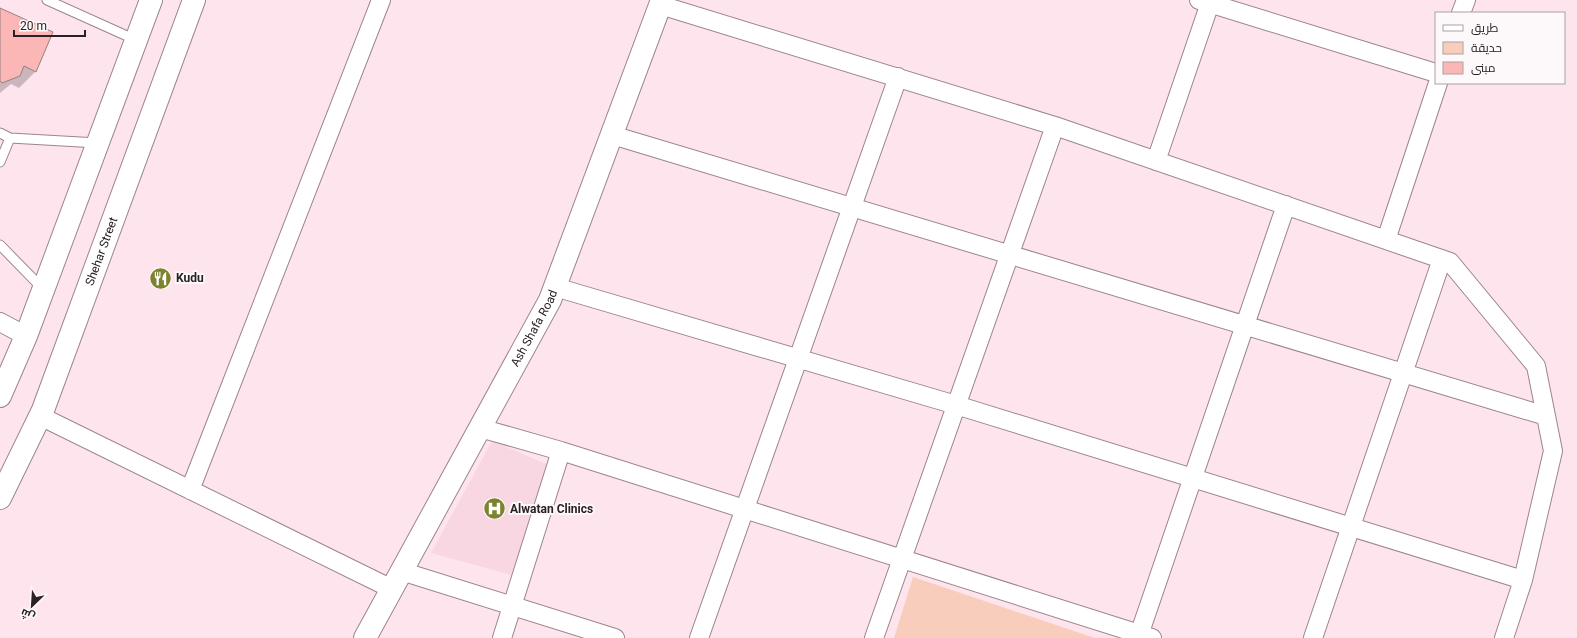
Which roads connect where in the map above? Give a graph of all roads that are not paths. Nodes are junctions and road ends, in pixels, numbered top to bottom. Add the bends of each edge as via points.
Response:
1 (47, 0) edge
2 (151, 0) edge
3 (194, 0) edge
4 (381, 0) edge
5 (1466, 0) edge
6 (1206, 1) edge
7 (661, 2) edge
8 (1461, 12) edge
9 (136, 40) junction
10 (1435, 73) edge
11 (898, 77) junction
12 (1438, 84) edge
13 (1055, 126) junction
14 (0, 133) edge
15 (612, 135) junction
16 (10, 138) junction
17 (98, 143) junction
18 (1156, 161) junction
19 (0, 162) edge
20 (1286, 205) junction
21 (852, 207) junction
22 (1386, 240) junction
23 (0, 245) edge
24 (1010, 254) junction
25 (1442, 259) junction
26 (555, 287) junction
27 (44, 290) junction
28 (0, 322) edge
29 (1245, 325) junction
30 (26, 336) junction
31 (798, 358) junction
32 (1403, 373) junction
33 (0, 396) edge
34 (956, 405) junction
35 (40, 416) junction
36 (1546, 416) junction
37 (480, 428) junction
38 (561, 451) junction
39 (1192, 478) junction
40 (190, 490) junction
41 (0, 498) edge
42 (745, 509) junction
43 (1351, 527) junction
44 (902, 559) junction
45 (397, 580) junction
46 (1523, 580) junction
47 (512, 605) junction
48 (1143, 637) edge
49 (365, 638) edge
50 (502, 638) edge
51 (615, 638) edge
52 (699, 638) edge
53 (874, 638) edge
54 (1313, 638) edge
55 (1504, 638) edge

1 - 9 lane
2 - 9 main road
3 - 35 main road, Shehar Street
4 - 40 street
5 - 8 street
6 - 10 street
6 - 18 street
7 - 11 street
7 - 15 main road, Ash Shafa Road
9 - 17 main road
11 - 13 street
11 - 21 street
12 - 22 street
13 - 18 street
13 - 24 street
14 - 16 lane
15 - 21 street
15 - 26 main road, Ash Shafa Road
16 - 17 lane
16 - 19 lane
17 - 27 main road
18 - 20 street
20 - 22 street
20 - 29 street
21 - 24 street
21 - 31 street
22 - 25 street
23 - 27 lane
24 - 29 street
24 - 34 street
25 - 32 street
25 - 36 street via 1450,262 1536,366
26 - 31 street
26 - 37 main road, Ash Shafa Road
27 - 30 main road
28 - 30 street
29 - 32 street
29 - 39 street
30 - 33 main road
31 - 34 street
31 - 42 street
32 - 36 street
32 - 43 street
34 - 39 street
34 - 44 street
35 - 40 street
35 - 41 main road, Shehar Street
36 - 46 street via 1553,451
37 - 38 street
37 - 45 main road, Ash Shafa Road
38 - 42 street
38 - 47 street
39 - 43 street
39 - 48 street
40 - 45 street
42 - 44 street
42 - 52 street
43 - 46 street
43 - 54 street
44 - 48 street
44 - 53 street
45 - 47 street
45 - 49 main road, Ash Shafa Road
46 - 55 street
47 - 50 street
47 - 51 street

